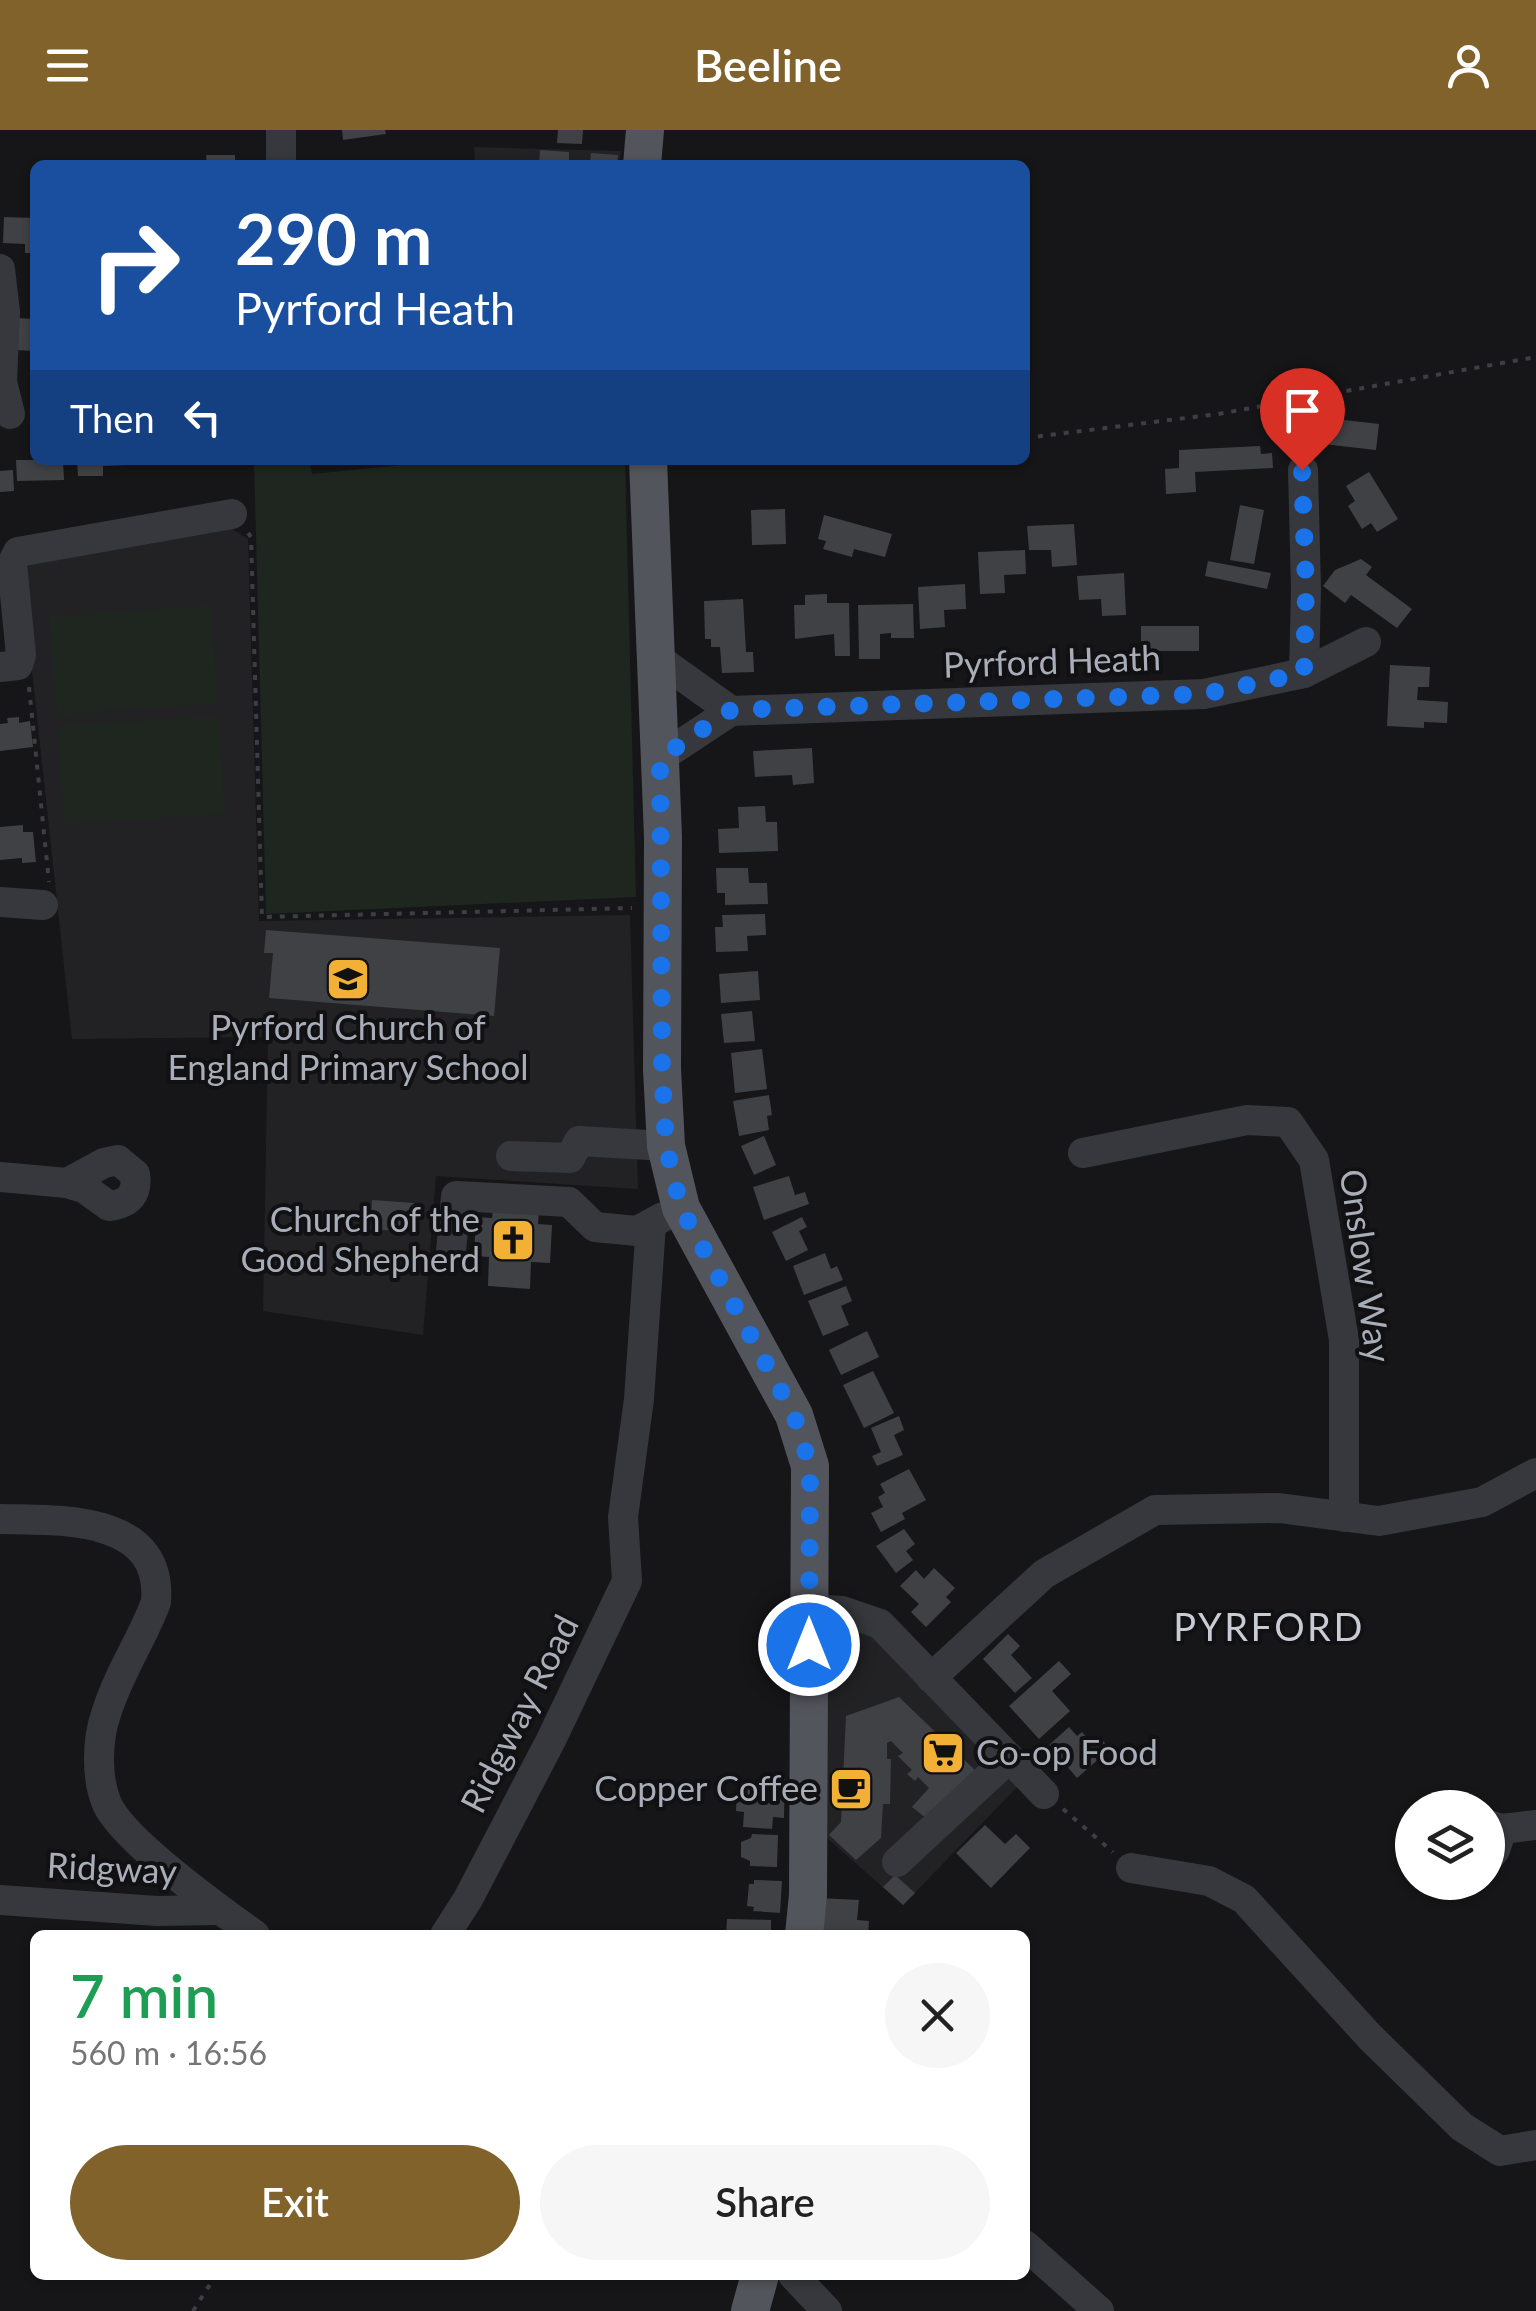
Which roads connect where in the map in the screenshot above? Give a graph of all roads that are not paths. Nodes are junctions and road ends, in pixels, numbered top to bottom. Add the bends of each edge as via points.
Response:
1 (281, 130) edge
2 (644, 130) edge
3 (282, 160) edge
4 (642, 160) edge
5 (0, 269) edge
6 (15, 413) edge
7 (648, 465) edge
8 (1302, 470) dead end
9 (232, 514) road end
10 (9, 549) edge
11 (1366, 642) dead end
12 (657, 658) junction
13 (9, 666) edge
14 (1304, 673) junction
15 (731, 710) junction
16 (660, 758) junction
17 (666, 1146) junction
18 (1083, 1153) dead end
19 (511, 1156) dead end
20 (0, 1177) edge
21 (67, 1183) dead end
22 (666, 1216) junction
23 (450, 1252) dead end
24 (1536, 1473) edge
25 (1344, 1517) junction
26 (0, 1519) edge
27 (810, 1609) junction
28 (930, 1678) junction
29 (1009, 1758) junction
30 (1044, 1794) road end
31 (1536, 1825) edge
32 (1505, 1827) edge
33 (897, 1862) dead end
34 (1132, 1868) road end
35 (0, 1900) edge
36 (219, 1910) junction
37 (249, 1930) edge
38 (448, 1930) edge
39 (804, 1930) edge
40 (1536, 2145) edge
41 (1030, 2249) edge
42 (759, 2280) edge
43 (798, 2280) edge
44 (750, 2311) edge
45 (828, 2311) edge
46 (1099, 2311) edge

1 - 3 street
2 - 4 main road
5 - 6 street via 2,382
7 - 12 main road
8 - 14 street
9 - 10 street
10 - 13 street via 21,655
11 - 14 street, Pyrford Heath
12 - 15 street
12 - 16 main road
14 - 15 street, Pyrford Heath via 1204,694
15 - 16 street
16 - 17 main road
17 - 19 street via 579,1141 570,1158
17 - 22 main road
18 - 25 street, Onslow Way via 1247,1120 1288,1122 1314,1160 1344,1340
20 - 21 street
22 - 23 street via 637,1231 595,1227 569,1202 456,1196
22 - 27 main road via 794,1415 810,1466
22 - 38 street, Ridgway Road via 623,1517 627,1581 552,1740
24 - 25 street via 1482,1502 1379,1522
25 - 28 street via 1279,1508 1155,1510 1044,1574
26 - 36 street, Ridgway via 100,1527 148,1556 156,1602 100,1735 104,1794 123,1827
27 - 28 street via 880,1624
27 - 39 main road
28 - 29 street
29 - 30 street
29 - 33 street
31 - 32 street
34 - 40 street via 1209,1881 1244,1898 1462,2127 1500,2151
35 - 36 street, Ridgway
36 - 37 street, Ridgway
41 - 46 street
42 - 44 main road
43 - 45 street

